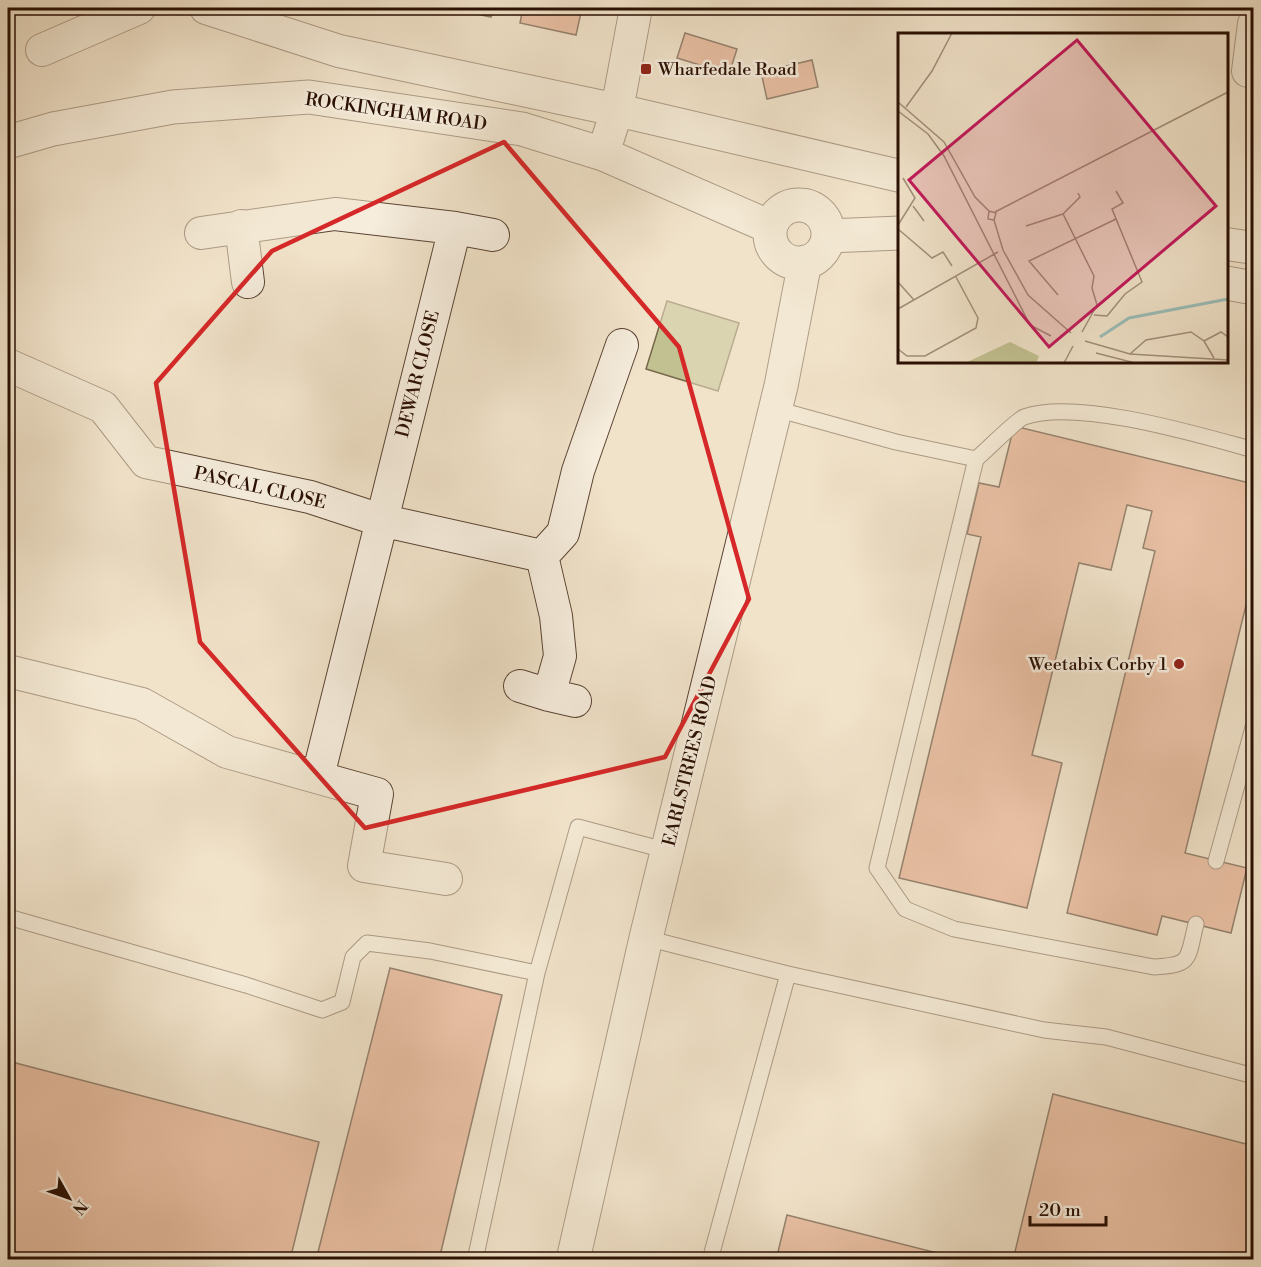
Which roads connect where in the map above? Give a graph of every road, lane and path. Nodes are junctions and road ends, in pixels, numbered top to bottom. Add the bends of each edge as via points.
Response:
1 (139, 8) edge
2 (206, 8) edge
3 (636, 8) edge
4 (1254, 24) edge
5 (42, 50) dead end
6 (1248, 71) dead end
7 (618, 110) junction
8 (8, 142) edge
9 (603, 154) junction
10 (898, 176) edge
11 (241, 226) junction
12 (770, 227) junction
13 (455, 228) junction
14 (201, 233) dead end
15 (898, 233) edge
16 (493, 235) dead end
17 (828, 236) junction
18 (1228, 244) edge
19 (1254, 248) edge
20 (805, 262) junction
21 (248, 282) dead end
22 (1228, 283) edge
23 (1254, 288) edge
24 (622, 345) dead end
25 (8, 365) edge
26 (776, 409) junction
27 (1254, 450) edge
28 (976, 459) junction
29 (380, 519) junction
30 (542, 556) junction
31 (8, 671) edge
32 (548, 694) dead end
33 (1254, 724) edge
34 (318, 776) junction
35 (668, 851) junction
36 (1215, 861) dead end
37 (446, 879) dead end
38 (8, 917) edge
39 (1196, 924) dead end
40 (646, 938) junction
41 (537, 974) junction
42 (788, 974) junction
43 (1254, 1076) edge
44 (474, 1260) edge
45 (573, 1260) edge
46 (710, 1260) edge

1 - 5 street
2 - 7 street via 339,51
3 - 7 street
4 - 6 street
7 - 9 street
7 - 10 street
8 - 9 street, ROCKINGHAM ROAD via 53,129 173,107 309,97 522,129
9 - 12 street, ROCKINGHAM ROAD
11 - 13 street via 335,214
11 - 14 street
11 - 21 street
12 - 17 street via 781,211 805,205 822,216
12 - 20 street via 777,253 785,259
13 - 16 street
13 - 29 street, DEWAR CLOSE
15 - 17 street
17 - 20 street via 819,254
18 - 19 street
20 - 26 street, EARLSTREES ROAD
22 - 23 street
24 - 30 street via 578,471 563,533
25 - 29 street, PASCAL CLOSE via 103,407 146,462 310,497
26 - 28 lane
26 - 35 street, EARLSTREES ROAD
27 - 28 lane via 1139,421 1046,412 1022,417
28 - 39 lane via 877,868 905,909 954,928 1154,967 1179,966 1187,958
29 - 30 street, PASCAL CLOSE
29 - 34 street, DEWAR CLOSE
30 - 32 street via 556,616 560,656
31 - 34 street via 142,704 227,752
33 - 36 lane
34 - 37 street via 377,794 364,866
35 - 40 street, EARLSTREES ROAD
35 - 41 lane via 578,827
38 - 41 lane via 322,1010 342,1002 353,957 367,943 430,951
40 - 42 lane
40 - 45 street, EARLSTREES ROAD
41 - 44 lane
42 - 43 lane via 1044,1030 1106,1037
42 - 46 lane

